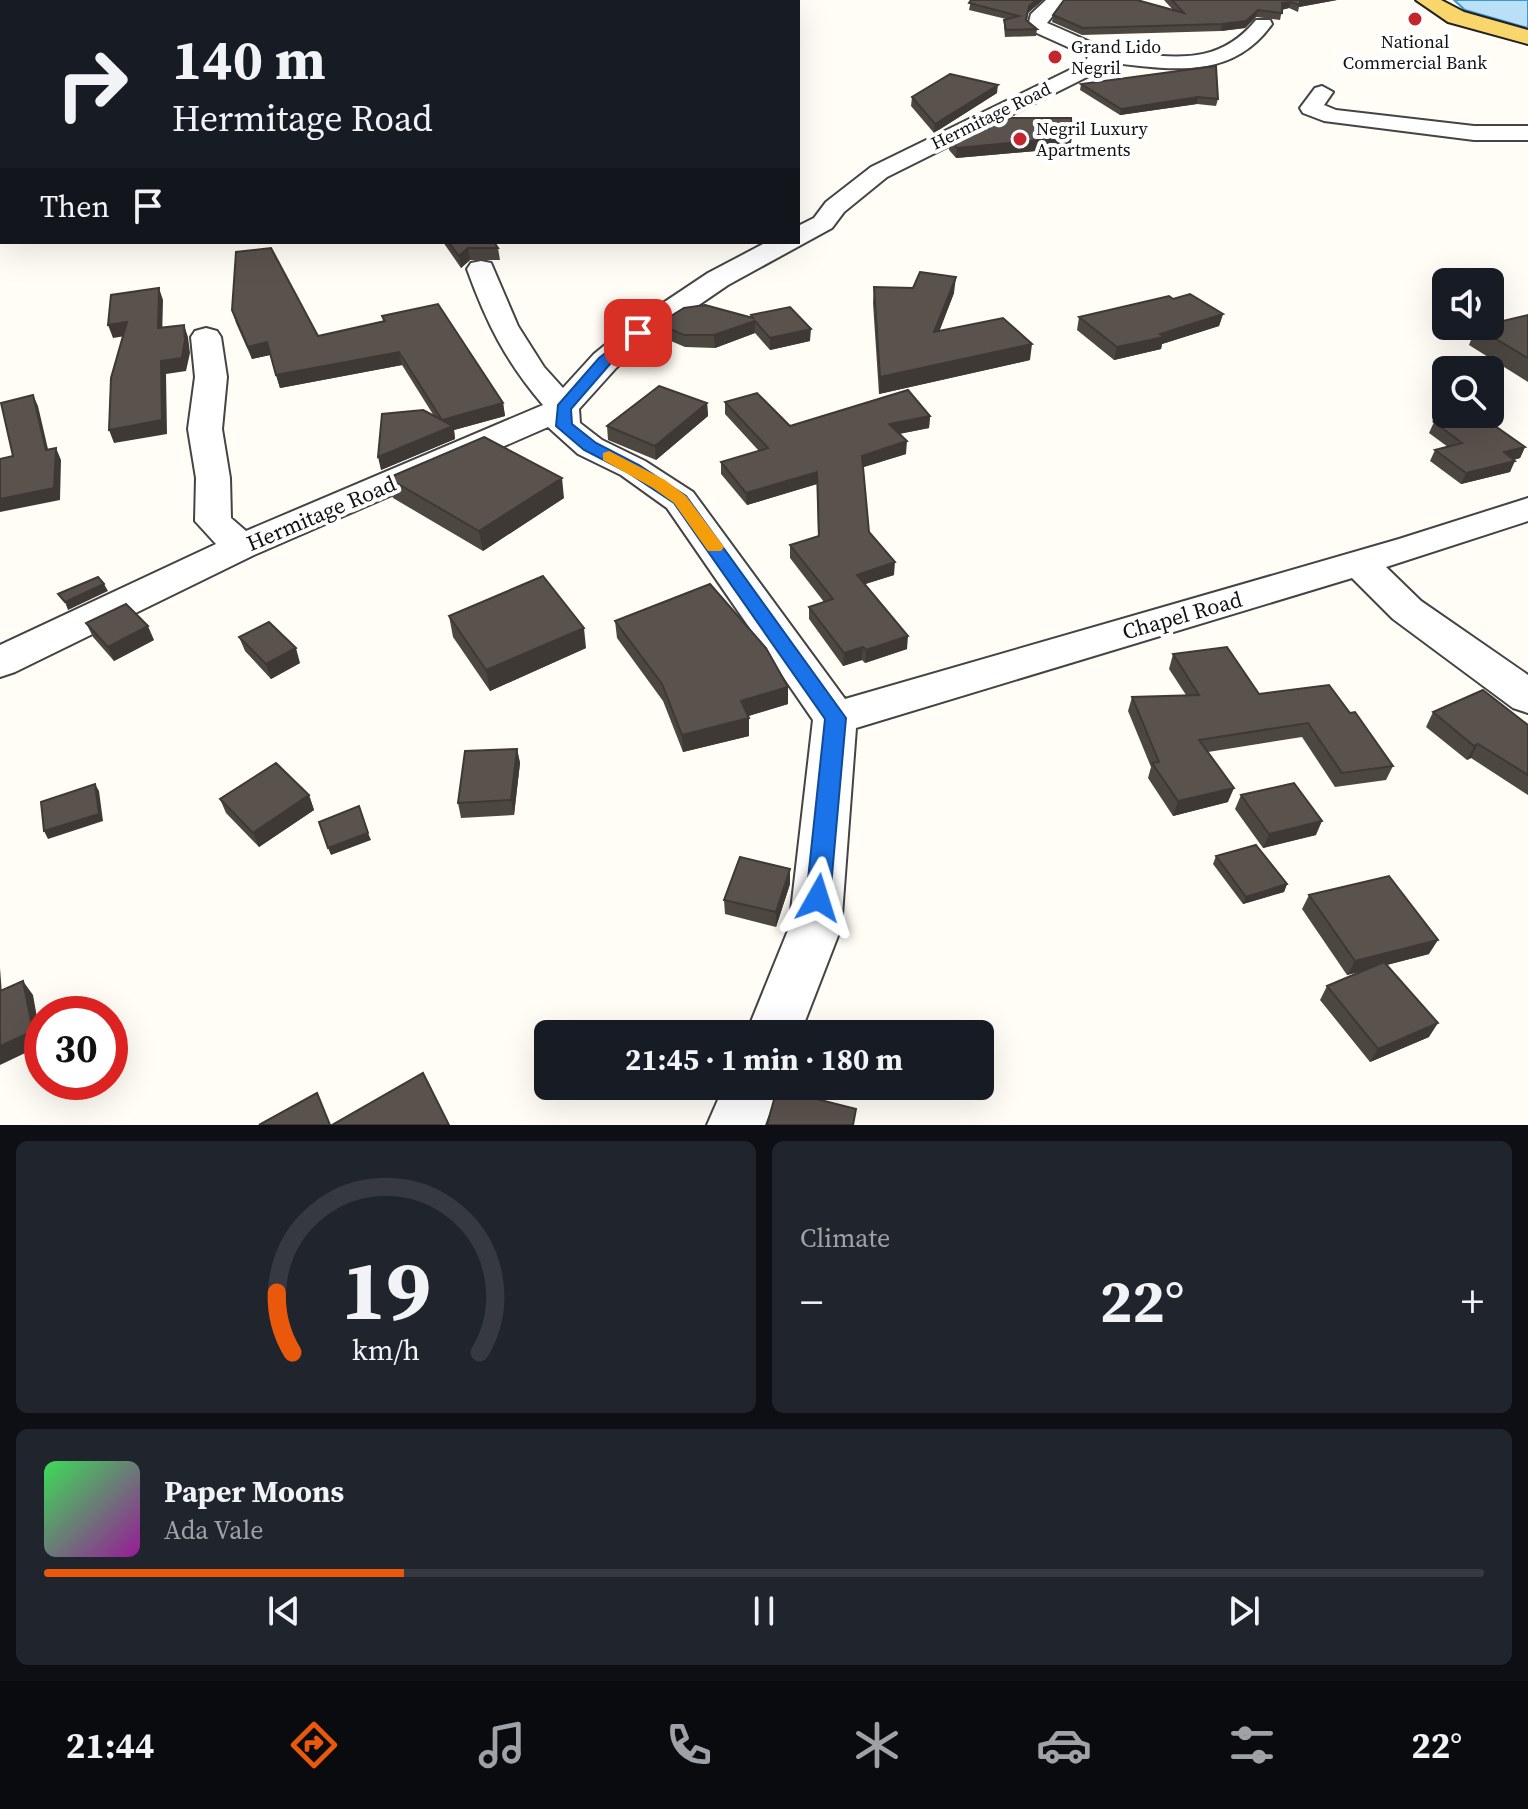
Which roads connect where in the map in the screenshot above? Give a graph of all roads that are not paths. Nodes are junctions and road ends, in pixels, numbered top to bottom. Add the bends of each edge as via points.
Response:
1 (1056, 0) edge
2 (1426, 0) edge
3 (1263, 24) edge
4 (1528, 37) edge
5 (1099, 55) junction
6 (1322, 92) dead end
7 (1528, 133) edge
8 (800, 235) edge
9 (783, 244) edge
10 (481, 269) dead end
11 (206, 337) dead end
12 (563, 408) junction
13 (1528, 509) edge
14 (241, 547) junction
15 (1359, 563) junction
16 (0, 662) edge
17 (1528, 697) edge
18 (835, 718) junction
19 (779, 1020) edge
20 (746, 1100) edge
21 (736, 1125) edge

1 - 5 street via 1037,26
2 - 4 main road via 1456,17
3 - 5 street via 1238,52 1220,59
5 - 8 street, Hermitage Road via 1094,66 879,172 823,223
6 - 7 street via 1311,108 1332,116 1474,133
9 - 12 street, Hermitage Road via 718,279 638,333
10 - 12 street via 503,326
11 - 14 street via 211,377 205,429 213,521
12 - 14 street, Hermitage Road
12 - 18 street via 564,426 590,447 680,500
13 - 15 street, Chapel Road
14 - 16 street, Hermitage Road
15 - 17 street via 1407,610
15 - 18 street, Chapel Road
18 - 19 street via 815,928
20 - 21 street

